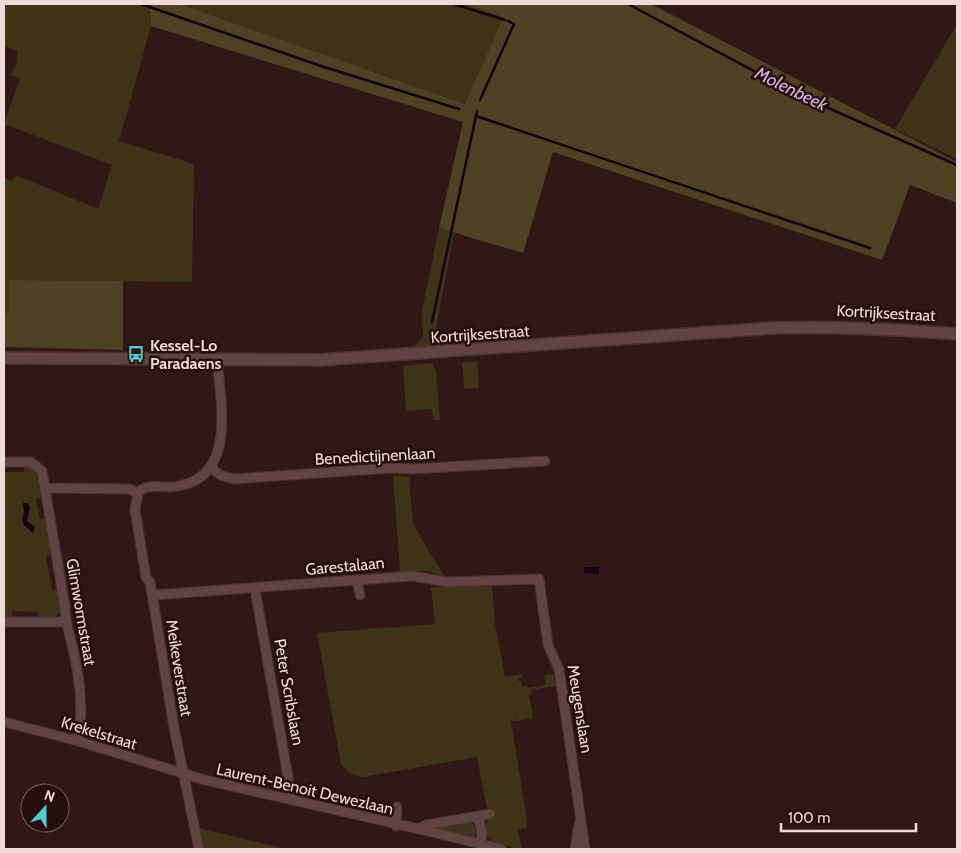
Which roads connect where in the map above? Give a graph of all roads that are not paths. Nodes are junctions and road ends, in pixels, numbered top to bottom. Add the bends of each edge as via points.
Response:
1 (957, 334) edge
2 (4, 358) edge
3 (217, 360) junction
4 (545, 461) dead end
5 (4, 462) edge
6 (210, 467) junction
7 (45, 488) junction
8 (138, 493) junction
9 (539, 579) joint
10 (357, 580) junction
11 (256, 589) junction
12 (153, 594) junction
13 (360, 595) dead end
14 (4, 622) edge
15 (65, 622) junction
16 (4, 722) edge
17 (78, 741) junction
18 (185, 775) junction
19 (292, 800) junction
20 (397, 806) dead end
21 (490, 814) dead end
22 (478, 816) junction
23 (581, 817) junction
24 (396, 826) junction
25 (419, 829) junction
26 (481, 844) junction
27 (199, 849) edge
28 (501, 849) edge
29 (575, 849) edge
30 (585, 849) edge

1 - 3 street, Kortrijksestraat via 865,327 773,328 320,360
2 - 3 street, Kortrijksestraat
3 - 6 street via 222,437
4 - 6 street, Benedictijnenlaan via 234,479 220,475
5 - 7 street, Glimwormstraat via 31,462 42,471
6 - 8 street via 186,483 143,488
7 - 8 street via 129,489
7 - 15 street, Glimwormstraat
8 - 12 street, Meikeverstraat via 135,510 146,577
9 - 10 street, Garestalaan via 448,582 412,576
9 - 23 street, Meugenslaan via 548,645 560,669
10 - 11 street, Garestalaan
10 - 13 street
11 - 12 street, Garestalaan
11 - 19 street, Peter Scribslaan
12 - 18 street, Meikeverstraat via 174,728
14 - 15 street
15 - 17 street, Glimwormstraat via 82,702
16 - 17 street, Krekelstraat
17 - 18 street, Krekelstraat
18 - 19 street, Laurent-Benoit Dewezlaan
18 - 27 street, Meikeverstraat
19 - 24 street, Laurent-Benoit Dewezlaan
20 - 24 street
21 - 22 street, Laurent-Benoit Dewezlaan
22 - 25 street, Laurent-Benoit Dewezlaan
22 - 26 street
23 - 29 street, Meugenslaan
23 - 30 street, Meugenslaan
24 - 25 street, Laurent-Benoit Dewezlaan
25 - 26 street, Laurent-Benoit Dewezlaan
26 - 28 street, Laurent-Benoit Dewezlaan

